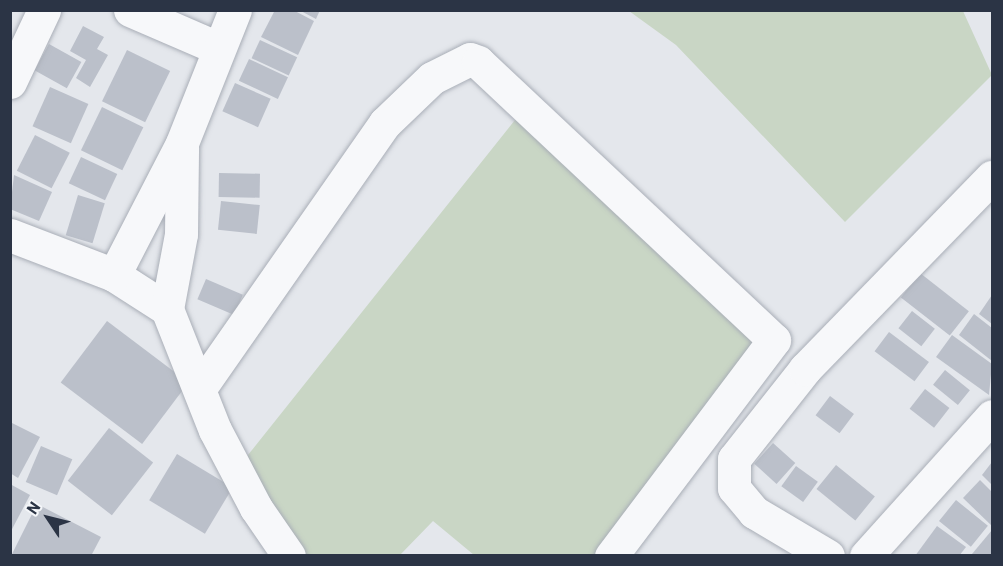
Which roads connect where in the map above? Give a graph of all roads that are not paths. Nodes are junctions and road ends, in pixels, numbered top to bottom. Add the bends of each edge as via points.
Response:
1 (44, 10) edge
2 (130, 10) edge
3 (235, 10) edge
4 (218, 48) junction
5 (10, 81) edge
6 (182, 143) junction
7 (993, 177) edge
8 (10, 235) edge
9 (114, 275) junction
10 (167, 309) junction
11 (200, 388) junction
12 (993, 416) edge
13 (290, 555) edge
14 (611, 555) edge
15 (828, 555) edge
16 (866, 555) edge

1 - 5 street
2 - 4 street
3 - 4 street
4 - 6 street
6 - 9 street
6 - 10 street via 181,234
7 - 15 street via 805,369 734,459 734,488 754,512
8 - 9 street
9 - 10 street
10 - 11 street
11 - 13 street via 215,429 256,508
11 - 14 street via 385,123 432,78 470,59 478,62 774,340
12 - 16 street

